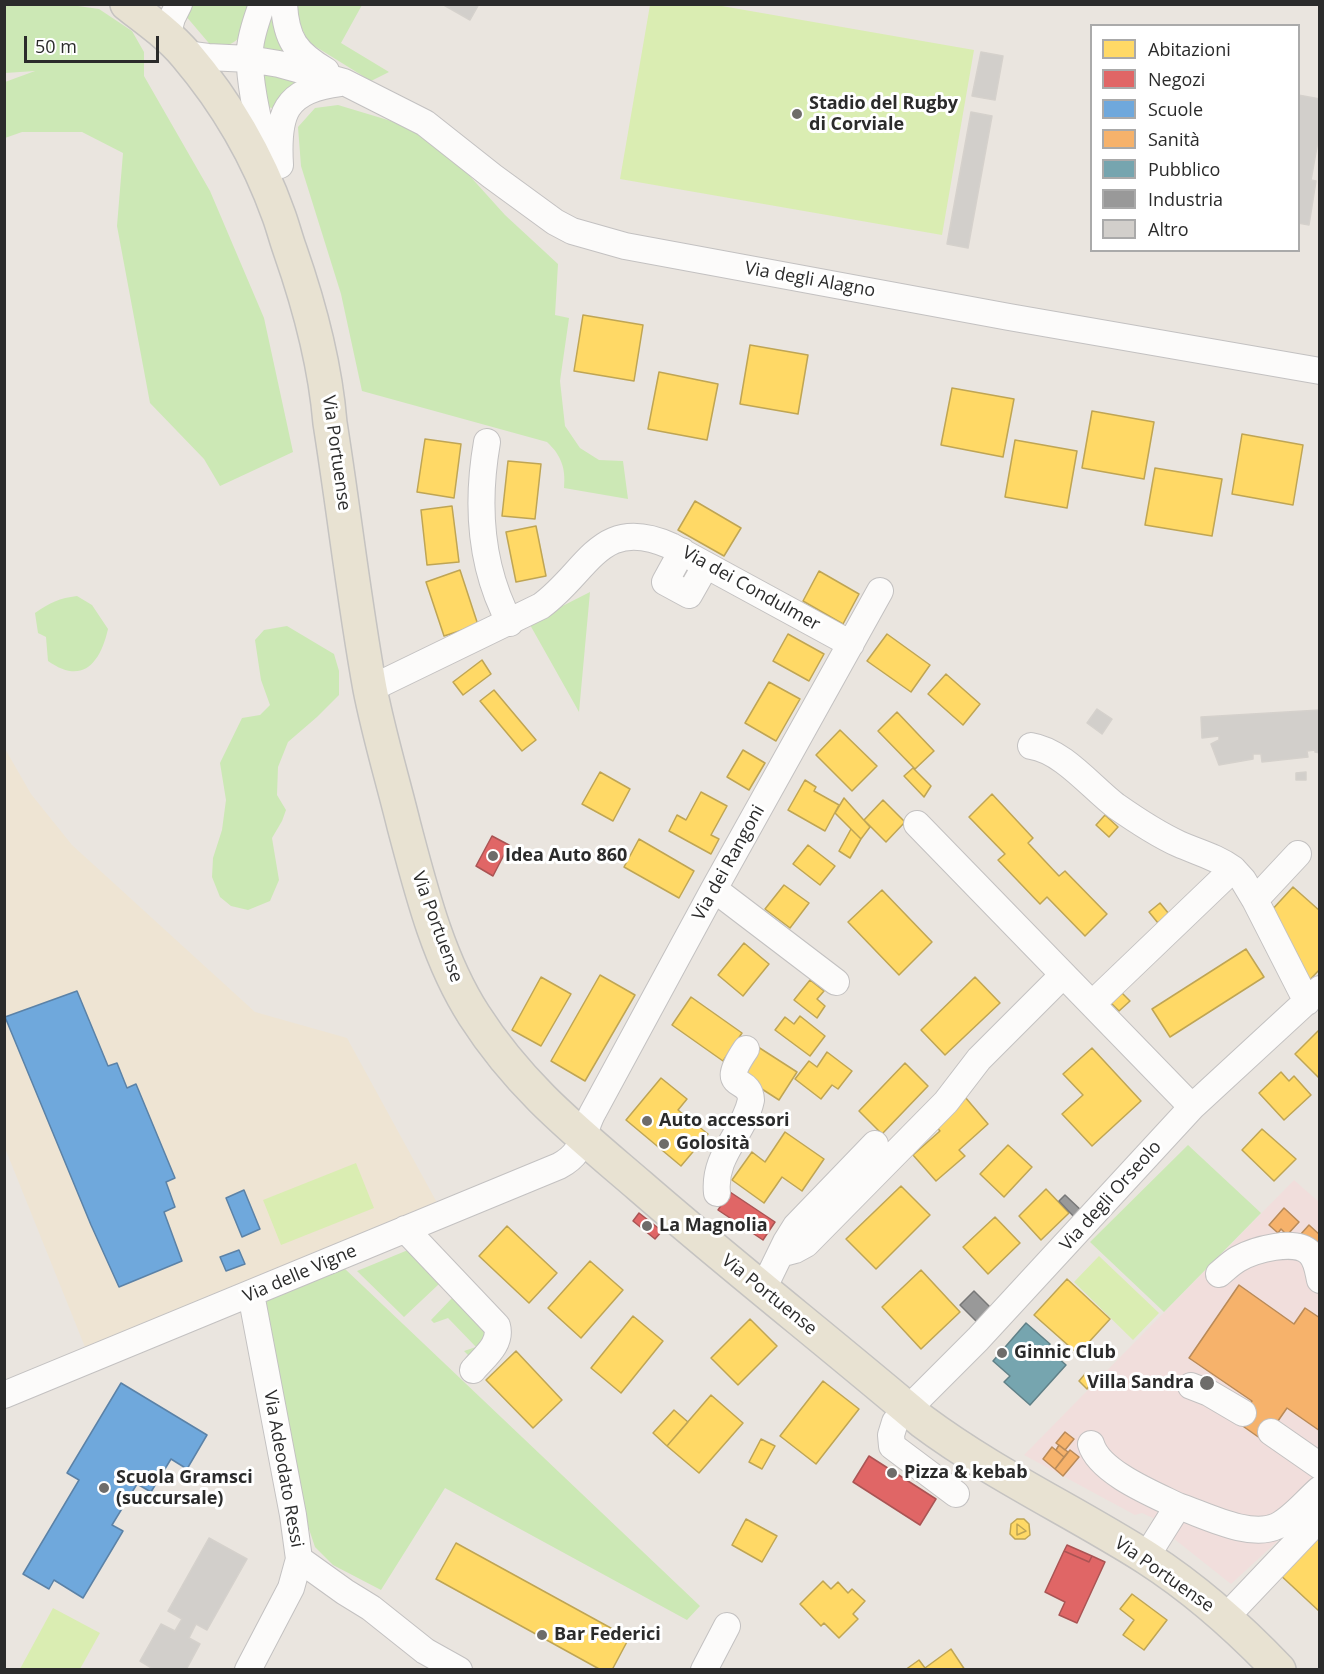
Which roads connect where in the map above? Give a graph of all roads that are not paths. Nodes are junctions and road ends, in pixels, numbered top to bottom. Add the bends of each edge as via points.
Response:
1 (127, 4) edge
2 (179, 4) edge
3 (262, 4) edge
4 (284, 4) edge
5 (176, 45) junction
6 (249, 58) junction
7 (344, 82) junction
8 (279, 214) junction
9 (1320, 370) edge
10 (487, 442) dead end
11 (682, 551) junction
12 (706, 565) junction
13 (880, 591) dead end
14 (510, 623) junction
15 (851, 644) junction
16 (370, 690) junction
17 (1031, 746) dead end
18 (917, 825) dead end
19 (1298, 854) dead end
20 (1233, 869) junction
21 (714, 889) junction
22 (1255, 900) junction
23 (1063, 975) junction
24 (836, 982) dead end
25 (1313, 995) edge
26 (1092, 1005) junction
27 (746, 1049) dead end
28 (1192, 1107) junction
29 (584, 1138) junction
30 (875, 1144) dead end
31 (717, 1193) dead end
32 (405, 1230) junction
33 (780, 1254) junction
34 (1219, 1274) dead end
35 (1320, 1280) edge
36 (763, 1289) junction
37 (252, 1294) junction
38 (473, 1370) dead end
39 (1191, 1386) dead end
40 (4, 1395) edge
41 (907, 1408) junction
42 (1243, 1413) dead end
43 (1270, 1432) dead end
44 (1090, 1444) dead end
45 (1320, 1466) edge
46 (1320, 1489) edge
47 (956, 1494) dead end
48 (1178, 1506) junction
49 (1320, 1518) edge
50 (1146, 1557) junction
51 (298, 1559) junction
52 (1225, 1618) junction
53 (727, 1626) dead end
54 (248, 1670) edge
55 (459, 1670) edge
56 (704, 1670) edge
57 (1279, 1670) edge

1 - 5 main road, Via Portuense
2 - 5 street via 172,18
3 - 6 street
4 - 7 street via 287,28 296,48
5 - 6 street, Via degli Alagno via 217,58
5 - 8 main road, Via Portuense via 240,130
6 - 7 street, Via degli Alagno
6 - 8 street
7 - 8 street via 306,92 293,100 285,112 278,139 282,187
7 - 9 street, Via degli Alagno via 425,123 492,176 572,231 675,256
8 - 16 main road, Via Portuense via 319,343 327,383
10 - 14 street via 481,498 483,544 493,585
11 - 12 street, Via dei Condulmer
11 - 12 street via 665,582 689,595
11 - 14 street, Via dei Condulmer via 649,537 621,537 604,545 553,598
12 - 15 street, Via dei Condulmer
13 - 15 street, Via dei Rangoni
14 - 16 street
15 - 21 street, Via dei Rangoni
16 - 29 main road, Via Portuense via 422,890 452,973 472,1013 518,1075
17 - 20 street via 1056,756 1152,830
18 - 23 street
19 - 22 street
20 - 22 street
20 - 26 street
21 - 24 street
21 - 29 street, Via dei Rangoni via 592,1114
22 - 25 street
23 - 26 street
23 - 33 street via 979,1059 946,1102 806,1244
25 - 28 street, Via degli Orseolo
26 - 28 street
27 - 31 street via 733,1074 751,1095 750,1106 719,1167
28 - 41 street, Via degli Orseolo via 978,1339
29 - 32 street, Via delle Vigne via 573,1157 559,1166
29 - 36 main road, Via Portuense
30 - 33 street via 796,1226
32 - 37 street, Via delle Vigne
32 - 38 street via 497,1326 494,1347
33 - 36 street
34 - 35 street via 1242,1257 1282,1246 1297,1247 1311,1254
36 - 41 main road, Via Portuense
37 - 40 street, Via delle Vigne
37 - 51 street, Via Adeodato Ressi
39 - 42 street
41 - 47 street, Via degli Orseolo via 893,1428 892,1446
41 - 50 main road, Via Portuense via 959,1448
43 - 45 street
44 - 48 street via 1110,1469
46 - 48 street via 1283,1521 1262,1530 1245,1529
48 - 50 street
49 - 52 street
50 - 52 main road, Via Portuense
51 - 54 street, Via Adeodato Ressi via 291,1588
51 - 55 street via 372,1608 424,1651
52 - 57 main road, Via Portuense
53 - 56 street

